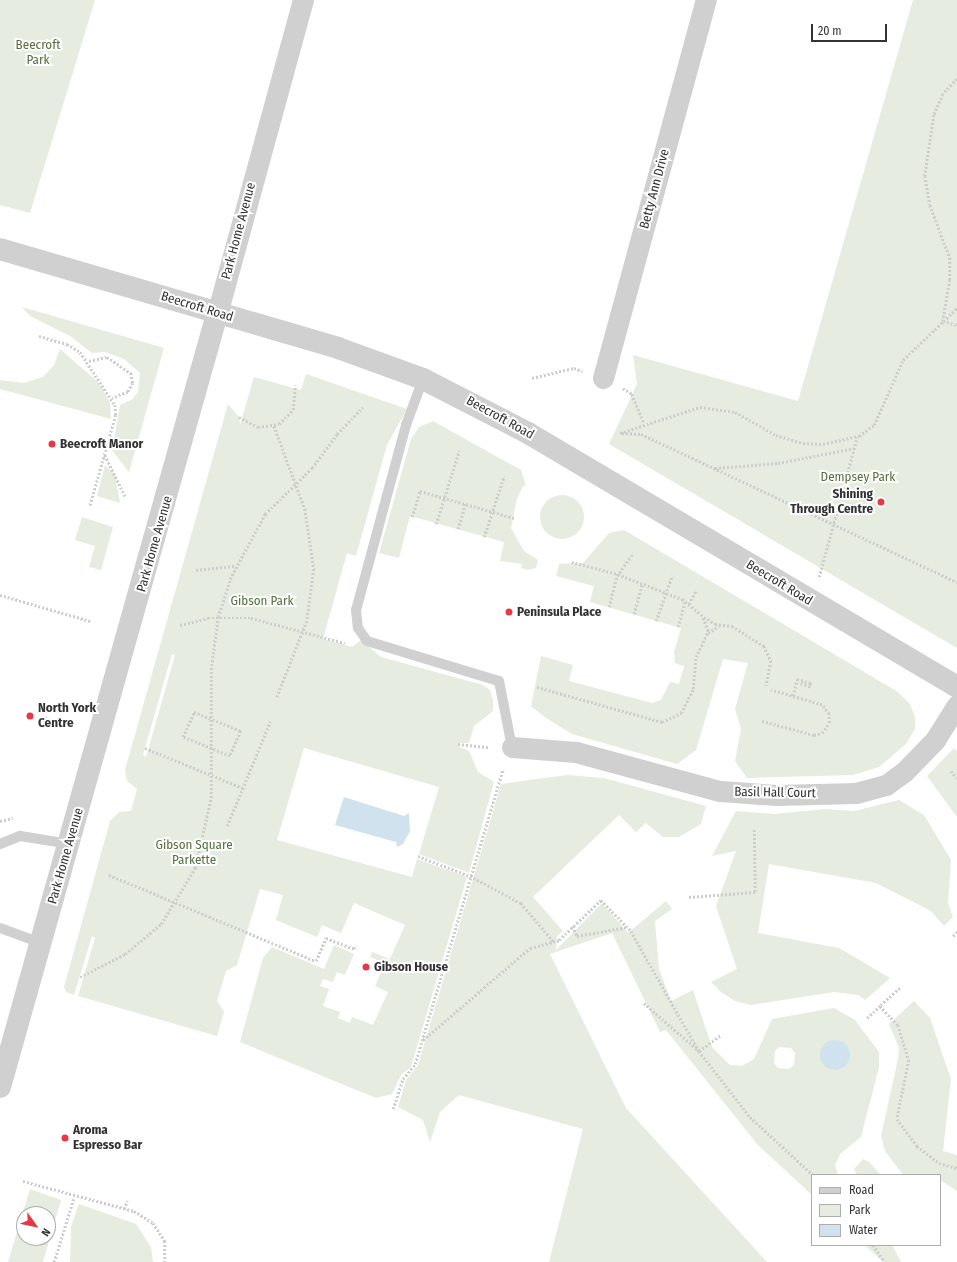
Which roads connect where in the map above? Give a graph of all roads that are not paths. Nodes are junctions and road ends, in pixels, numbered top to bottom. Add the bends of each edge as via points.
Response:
1 (303, 0) edge
2 (706, 0) edge
3 (0, 249) edge
4 (217, 314) junction
5 (603, 378) road end
6 (423, 379) junction
7 (957, 687) edge
8 (957, 706) edge
9 (512, 747) joint
10 (0, 844) edge
11 (70, 844) junction
12 (0, 928) edge
13 (41, 943) junction
14 (0, 1087) edge

1 - 4 street, Park Home Avenue
2 - 5 street, Betty Ann Drive
3 - 4 street, Beecroft Road
4 - 6 street, Beecroft Road via 338,348
4 - 11 street, Park Home Avenue
6 - 7 street, Beecroft Road via 528,433
6 - 9 lane via 406,425 356,610 361,632 367,641 499,681
8 - 9 street, Basil Hall Court via 935,740 904,772 886,784 856,792 776,795 720,791 576,752
10 - 11 lane via 20,836
11 - 13 street, Park Home Avenue
12 - 13 lane
13 - 14 street, Park Home Avenue

